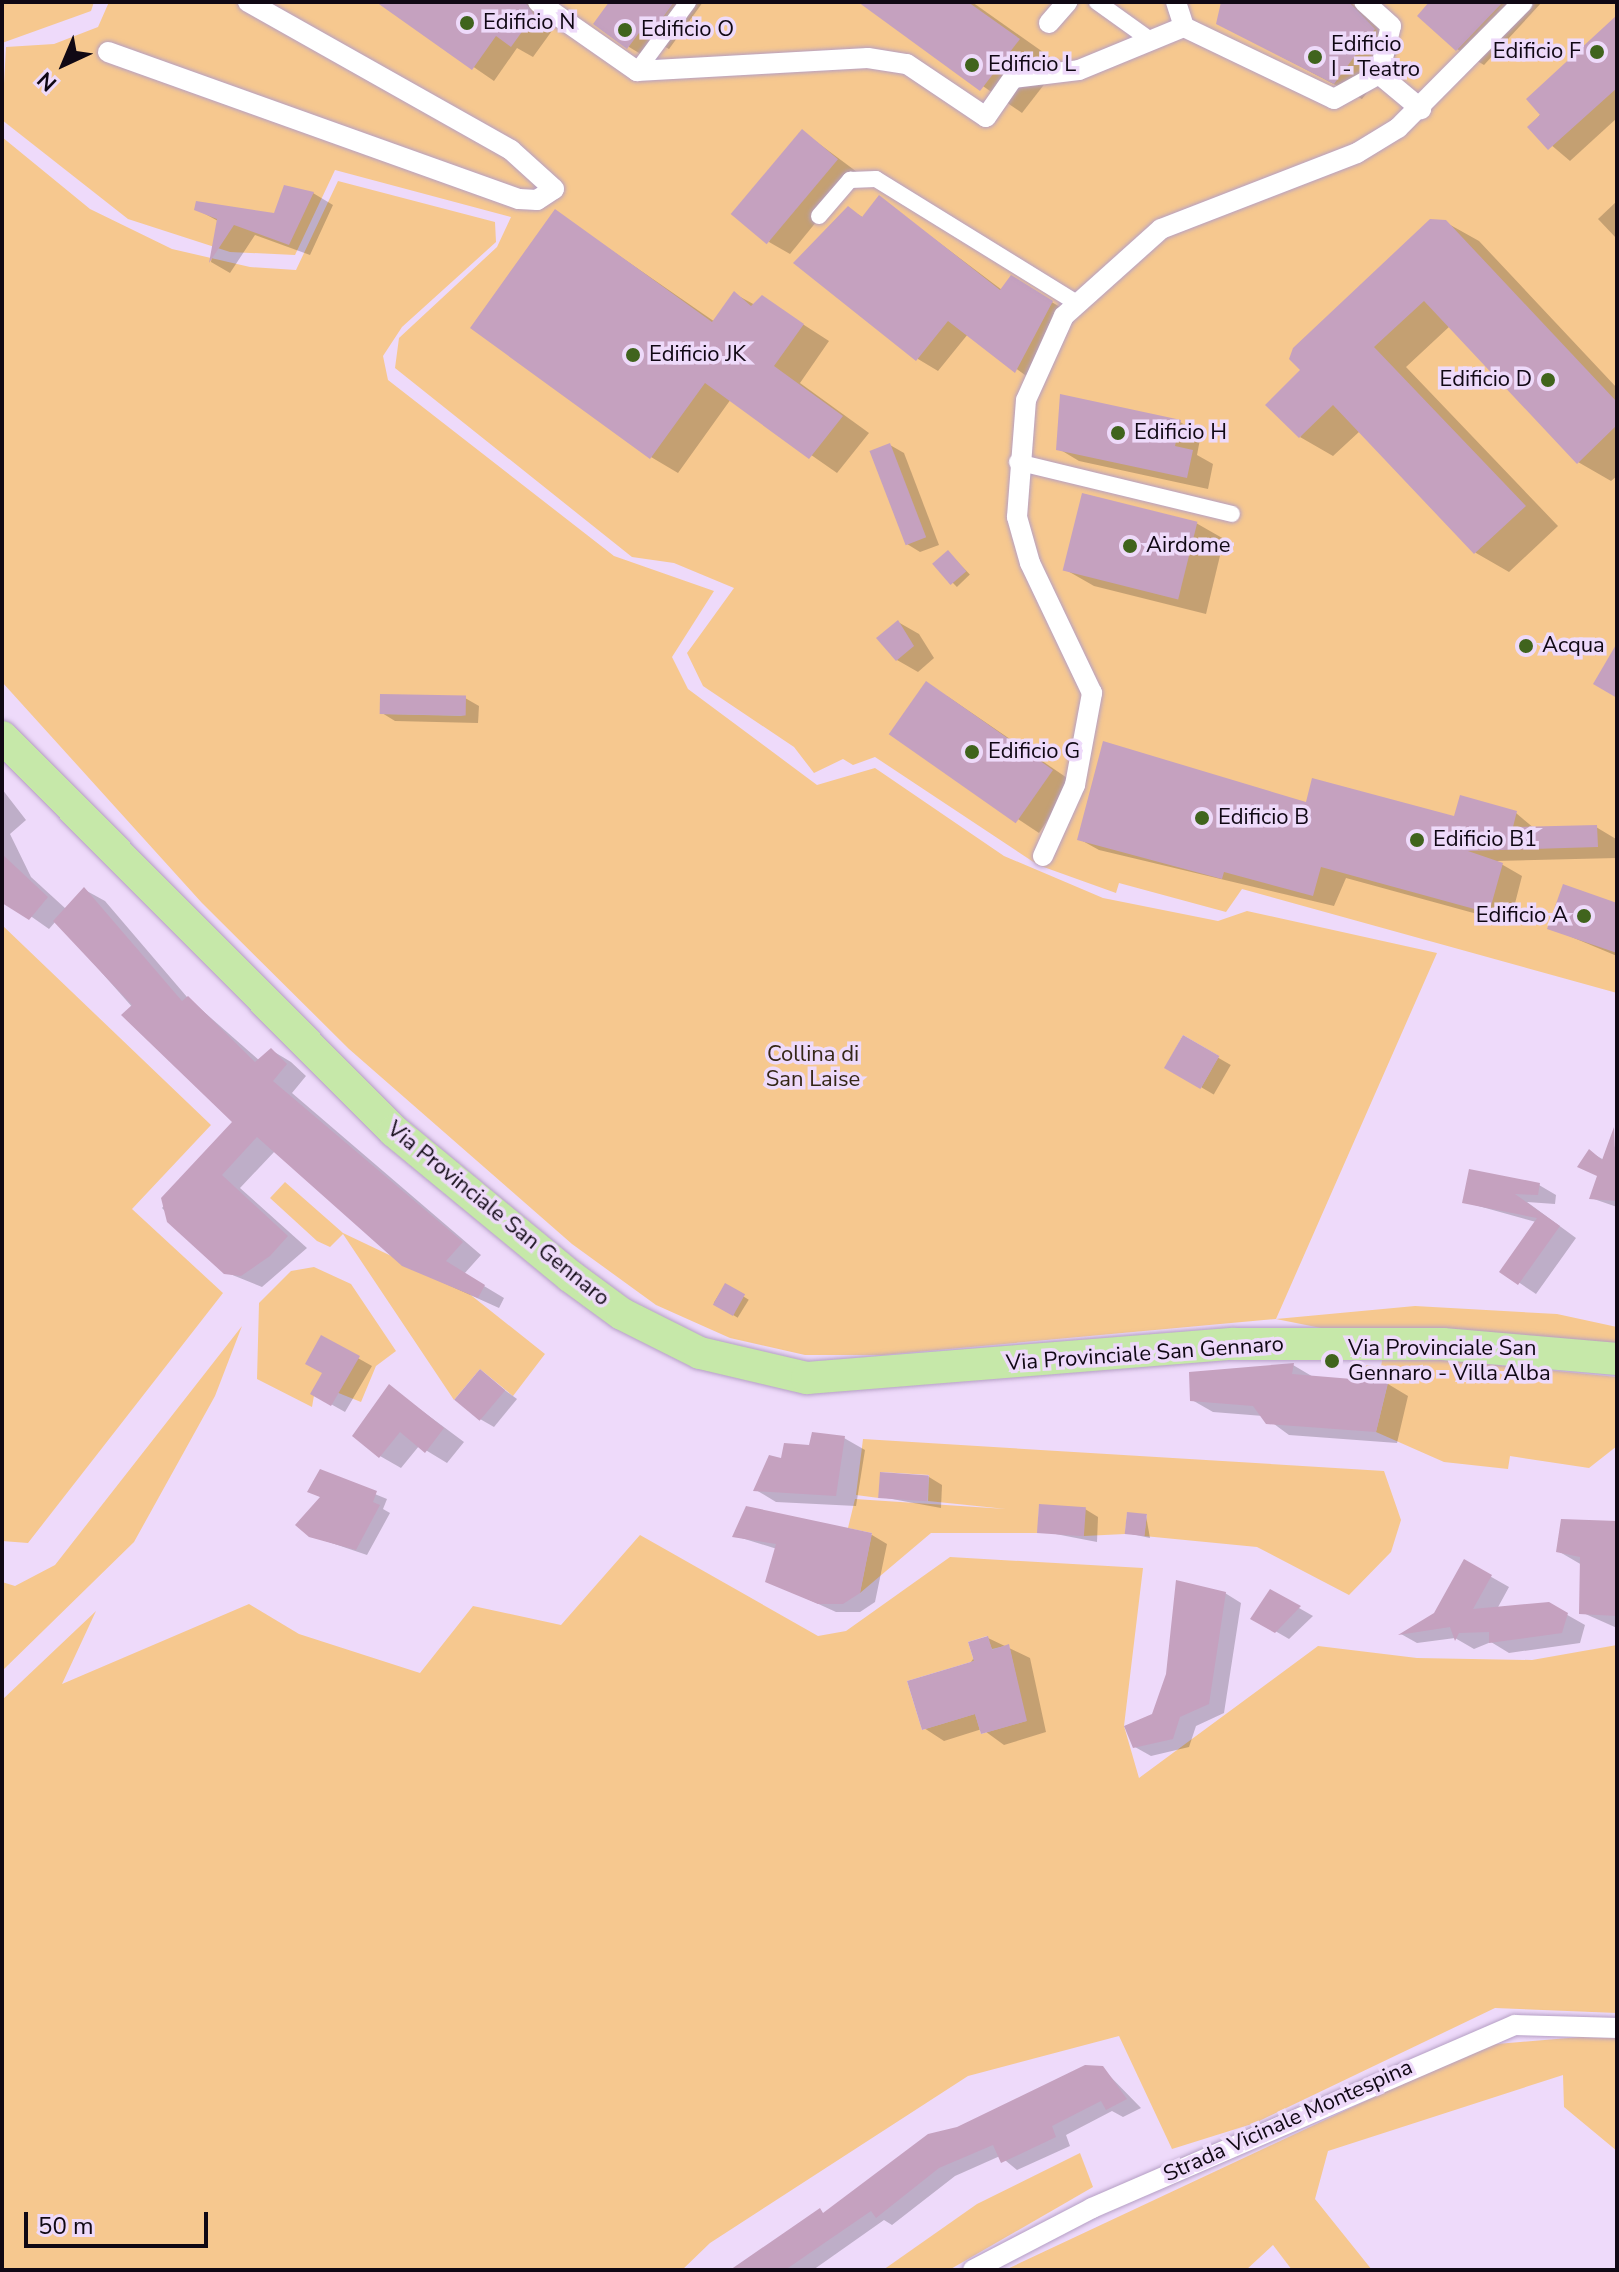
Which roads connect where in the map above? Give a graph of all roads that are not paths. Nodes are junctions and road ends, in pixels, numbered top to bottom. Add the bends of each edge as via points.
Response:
1 (248, 2) edge
2 (538, 2) edge
3 (688, 2) edge
4 (1067, 2) edge
5 (1097, 2) edge
6 (1176, 2) edge
7 (1364, 2) edge
8 (1523, 2) edge
9 (1049, 23) dead end
10 (1184, 27) junction
11 (1146, 37) junction
12 (108, 52) dead end
13 (637, 71) junction
14 (1379, 74) junction
15 (1421, 109) junction
16 (819, 216) dead end
17 (1077, 303) junction
18 (1017, 462) junction
19 (1232, 514) dead end
20 (2, 737) edge
21 (1043, 856) dead end
22 (1617, 1359) edge
23 (1617, 2028) edge
24 (973, 2270) edge

1 - 12 street via 511,150 554,189 537,200 519,199
2 - 13 street
3 - 13 street
4 - 9 street
5 - 11 street
6 - 10 street
7 - 14 street via 1391,26
8 - 15 street
10 - 11 street
10 - 14 street via 1334,99
11 - 13 street via 1079,70 1013,78 986,117 907,64 868,58
14 - 15 street
15 - 17 street via 1357,153 1161,229
16 - 17 street via 850,180 876,179
17 - 18 street via 1033,380
18 - 19 street
18 - 21 street via 1017,517 1030,563 1092,693 1075,785
20 - 22 main road, Via Provinciale San Gennaro via 394,1131 596,1295 700,1353 807,1378 1234,1344 1443,1344
23 - 24 street, Strada Vicinale Montespina via 1515,2025 1092,2208

